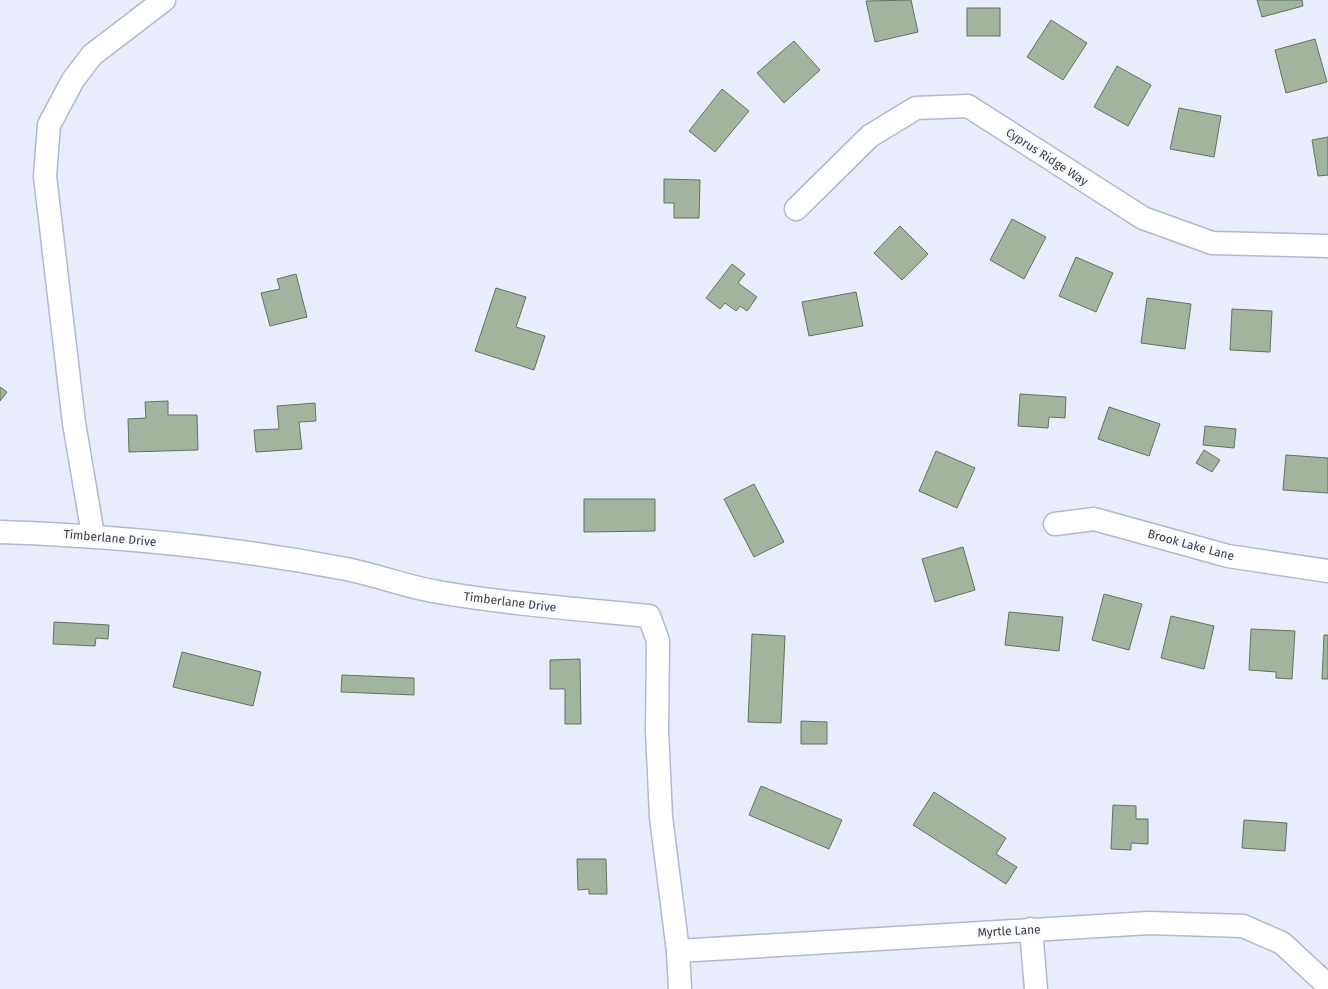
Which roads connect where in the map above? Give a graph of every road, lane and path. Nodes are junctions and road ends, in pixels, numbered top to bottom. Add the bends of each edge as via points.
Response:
1 (164, 0) edge
2 (796, 209) dead end
3 (1328, 246) edge
4 (1055, 524) dead end
5 (0, 532) edge
6 (93, 535) junction
7 (1328, 571) edge
8 (1031, 929) junction
9 (678, 951) junction
10 (1323, 981) dead end
11 (680, 989) edge
12 (1036, 989) edge

1 - 6 street via 92,55 73,80 50,125 45,176 74,424
2 - 3 street, Cyprus Ridge Way via 870,136 916,108 968,106 1143,218 1212,243
4 - 7 street, Brook Lake Lane via 1094,518 1228,556
5 - 6 street, Timberlane Drive
6 - 9 street, Timberlane Drive via 347,569 435,592 502,602 649,616 658,641 657,730 661,817
8 - 9 street, Myrtle Lane
8 - 10 street, Myrtle Lane via 1149,923 1243,926 1282,943
8 - 12 street
9 - 11 street, Timberlane Drive

